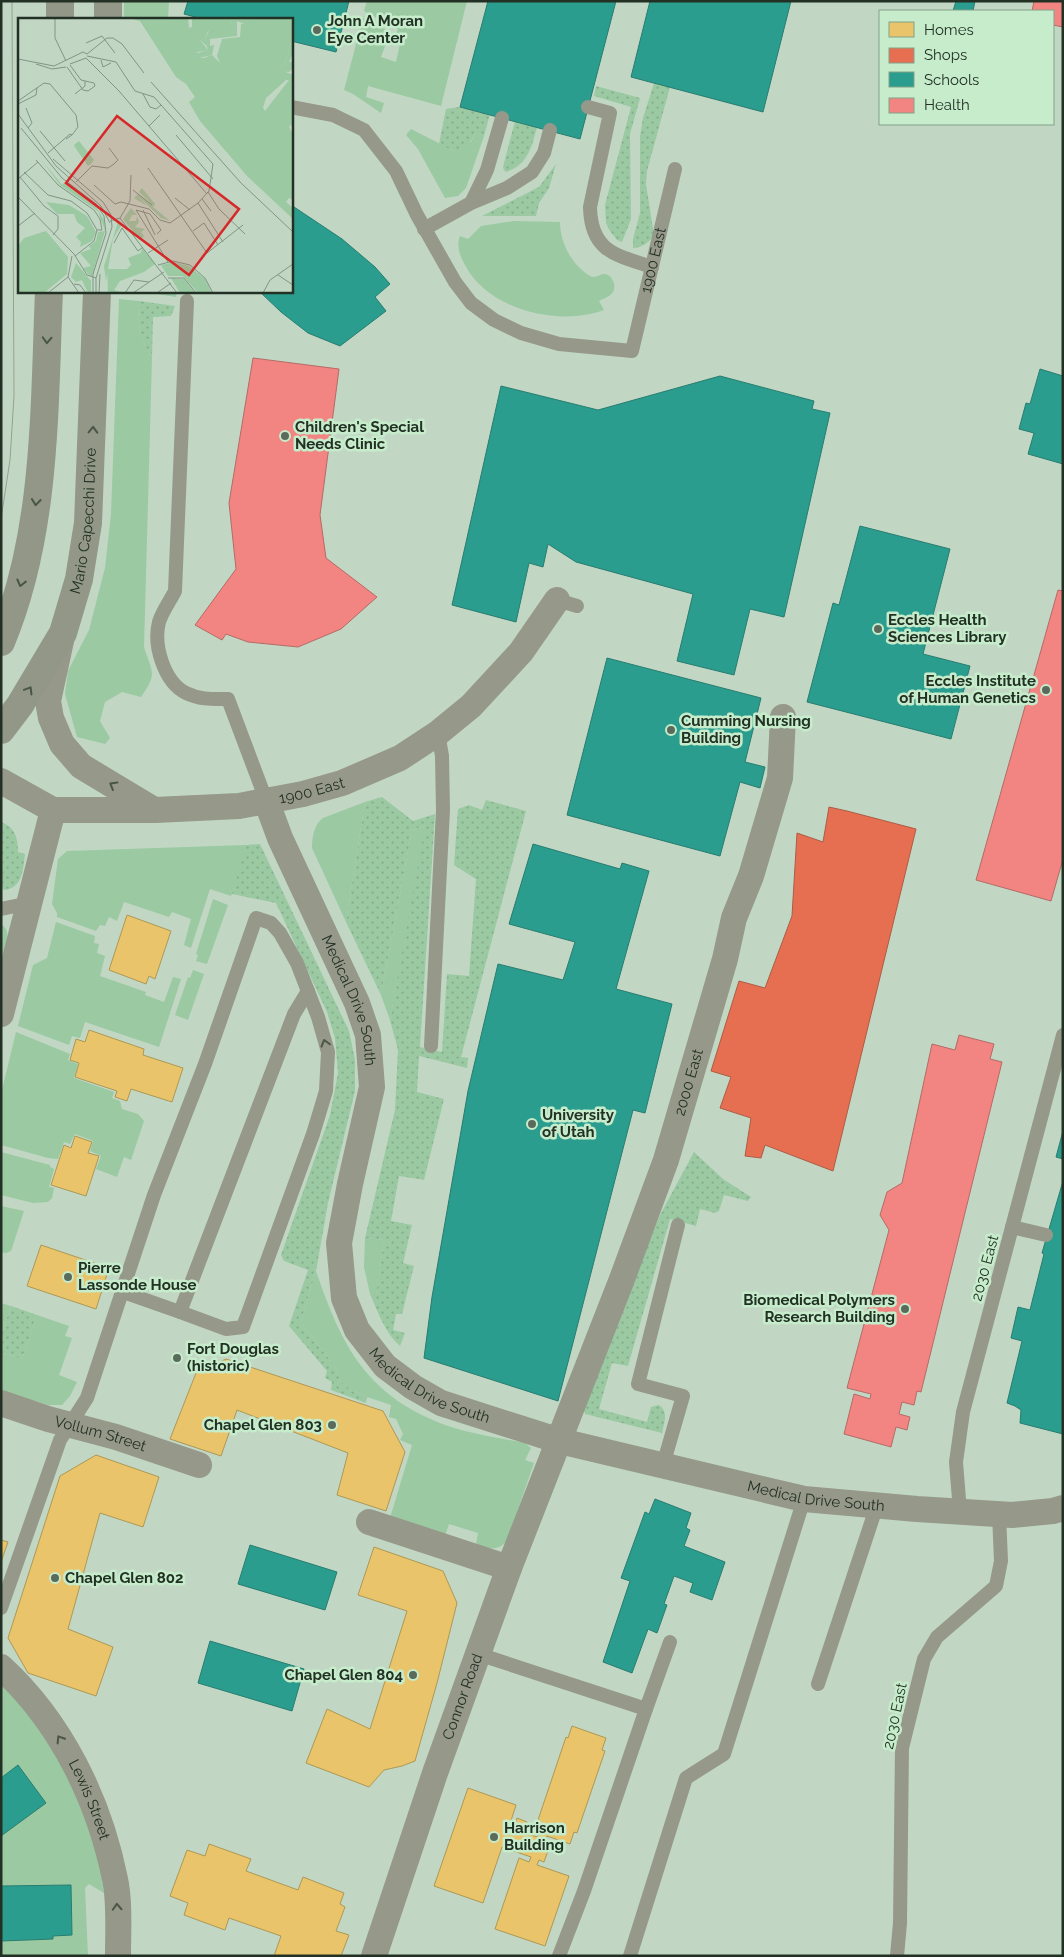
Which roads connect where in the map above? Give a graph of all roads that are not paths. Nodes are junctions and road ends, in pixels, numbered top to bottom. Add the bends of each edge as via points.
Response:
1 (60, 1) edge
2 (108, 1) edge
3 (60, 18) edge
4 (108, 18) edge
5 (292, 107) edge
6 (588, 108) dead end
7 (502, 118) dead end
8 (550, 130) dead end
9 (675, 169) dead end
10 (471, 203) junction
11 (424, 229) junction
12 (652, 267) junction
13 (49, 292) edge
14 (97, 292) edge
15 (187, 301) dead end
16 (567, 602) dead end
17 (63, 633) junction
18 (1, 642) edge
19 (783, 717) dead end
20 (1, 730) edge
21 (438, 733) junction
22 (1, 781) edge
23 (266, 800) junction
24 (53, 810) junction
25 (155, 810) junction
26 (30, 903) junction
27 (1, 909) edge
28 (308, 992) junction
29 (1, 1014) edge
30 (1063, 1035) edge
31 (431, 1046) dead end
32 (678, 1225) dead end
33 (1012, 1227) junction
34 (1046, 1235) dead end
35 (123, 1292) junction
36 (180, 1312) junction
37 (1, 1403) edge
38 (70, 1425) junction
39 (560, 1440) junction
40 (199, 1465) dead end
41 (663, 1465) junction
42 (804, 1499) junction
43 (877, 1505) junction
44 (1063, 1508) edge
45 (960, 1512) junction
46 (998, 1514) junction
47 (370, 1522) dead end
48 (509, 1568) junction
49 (1, 1608) edge
50 (670, 1642) dead end
51 (478, 1654) junction
52 (1, 1667) edge
53 (818, 1684) dead end
54 (646, 1708) junction
55 (118, 1956) edge
56 (374, 1956) edge
57 (559, 1956) edge
58 (630, 1956) edge
59 (897, 1956) edge

1 - 3 main road
2 - 4 main road
5 - 11 lane via 333,115 364,130 396,171
6 - 12 lane via 610,113 590,207 591,223 598,241 612,253
7 - 10 lane via 487,170
8 - 10 lane via 544,153 532,172 507,188
9 - 12 lane, 1900 East
10 - 11 lane
11 - 12 lane, 1900 East via 471,303 494,320 521,333 559,344 632,351
13 -> 18 main road via 42,442 33,536 13,613
17 -> 14 main road, Mario Capecchi Drive via 79,579 88,523
15 - 23 lane via 174,591 159,621 159,653 172,682 186,693 206,700 228,699
16 - 21 street, 1900 East via 471,706
20 -> 17 main road, Mario Capecchi Drive via 20,705
25 -> 17 street via 81,766 62,744 48,701
19 - 39 street, 2000 East via 780,778 751,876 734,918 666,1160
21 - 23 street, 1900 East via 400,758 342,784
21 - 31 lane via 442,756 443,810
22 - 24 street, 1900 East
23 - 25 street, 1900 East via 239,806
23 - 39 street, Medical Drive South via 280,838 357,1003 368,1035 372,1087 339,1243 344,1298 358,1330 385,1366 441,1403
24 - 25 street, 1900 East
24 - 26 street
26 - 27 lane
26 - 29 street
28 - 35 lane via 297,963 280,934 271,923 256,918 205,1064 154,1195
28 - 36 lane via 294,1014
36 -> 28 lane via 226,1330 243,1328 326,1091 328,1052
30 - 33 lane, 2030 East
32 - 41 lane via 638,1384 683,1396
33 - 34 lane
33 - 45 lane, 2030 East via 963,1412 956,1462
35 - 36 lane
35 - 38 lane via 86,1398
37 - 38 street, Vollum Street
38 - 40 street, Vollum Street
38 - 49 lane via 60,1440
39 - 41 street, Medical Drive South
39 - 48 street, Connor Road
41 - 42 street, Medical Drive South
42 - 43 street, Medical Drive South
42 - 58 lane via 724,1754 686,1778
43 - 45 street, Medical Drive South
43 - 53 lane
44 - 46 street, Medical Drive South
45 - 46 street, Medical Drive South
46 - 59 lane, 2030 East via 1001,1561 996,1586 937,1637 924,1659 902,1748
47 - 48 street
48 - 51 street, Connor Road
50 - 54 lane
51 - 54 lane
51 - 56 street, Connor Road via 434,1774
55 -> 52 street, Lewis Street via 115,1881 96,1809 71,1756 54,1729 18,1682
54 - 57 lane

